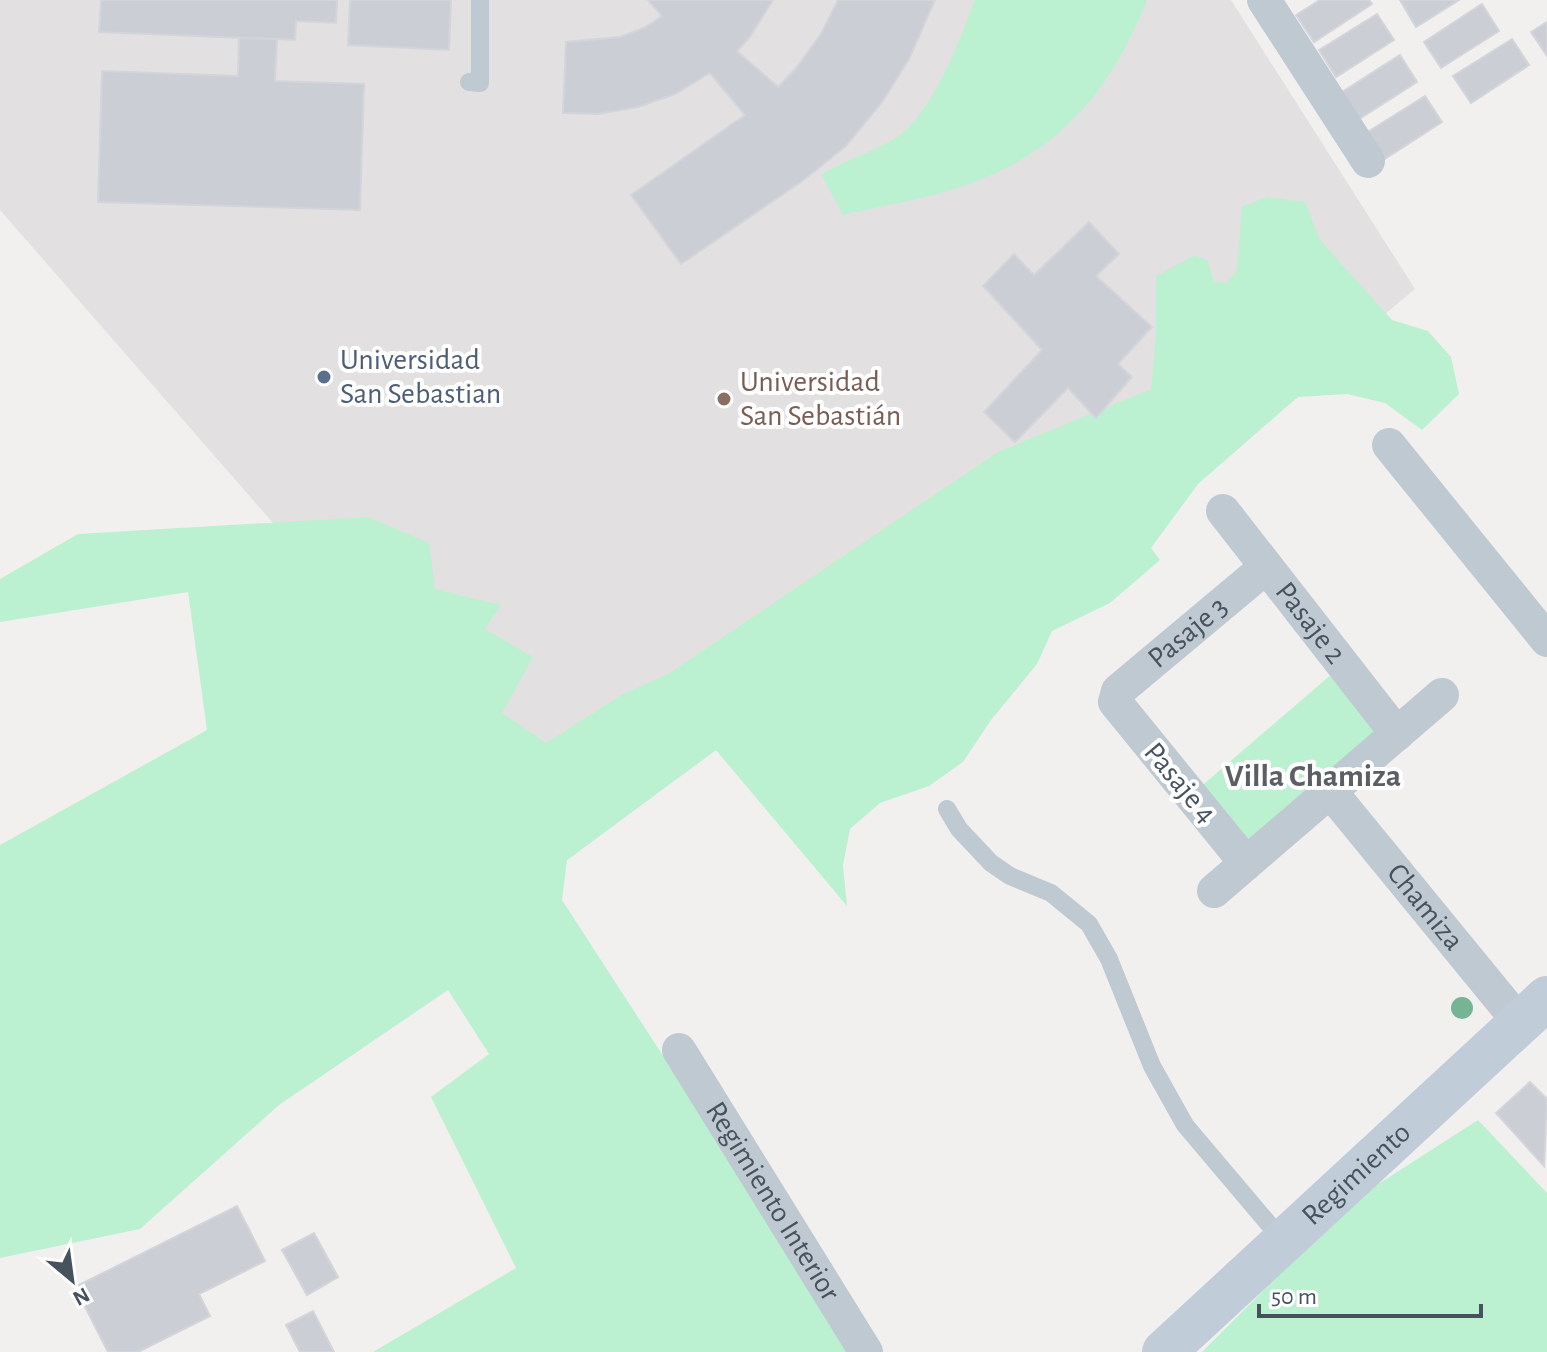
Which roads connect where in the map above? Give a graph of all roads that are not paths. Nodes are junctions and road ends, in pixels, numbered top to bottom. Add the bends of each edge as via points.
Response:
1 (480, 0) edge
2 (1264, 0) edge
3 (469, 82) dead end
4 (1368, 161) dead end
5 (1389, 445) dead end
6 (1223, 511) dead end
7 (1266, 567) junction
8 (1547, 640) edge
9 (1442, 695) dead end
10 (1115, 702) joint
11 (1397, 734) junction
12 (1330, 791) junction
13 (947, 809) dead end
14 (1246, 863) junction
15 (1214, 891) dead end
16 (1533, 1010) edge
17 (679, 1050) dead end
18 (1284, 1242) junction
19 (866, 1352) edge
20 (1164, 1352) edge

1 - 3 lane via 480,83
2 - 4 street
5 - 8 street
6 - 7 street, Pasaje 2
7 - 10 street, Pasaje 3 via 1118,691
7 - 11 street, Pasaje 2
9 - 11 street
10 - 14 street, Pasaje 4
11 - 12 street
12 - 14 street
12 - 16 street, Chamiza
13 - 18 lane via 991,863 1051,893 1089,924 1109,959 1152,1066 1185,1125
14 - 15 street
16 - 18 main road, Regimiento
17 - 19 street, Regimiento Interior
18 - 20 main road, Regimiento

